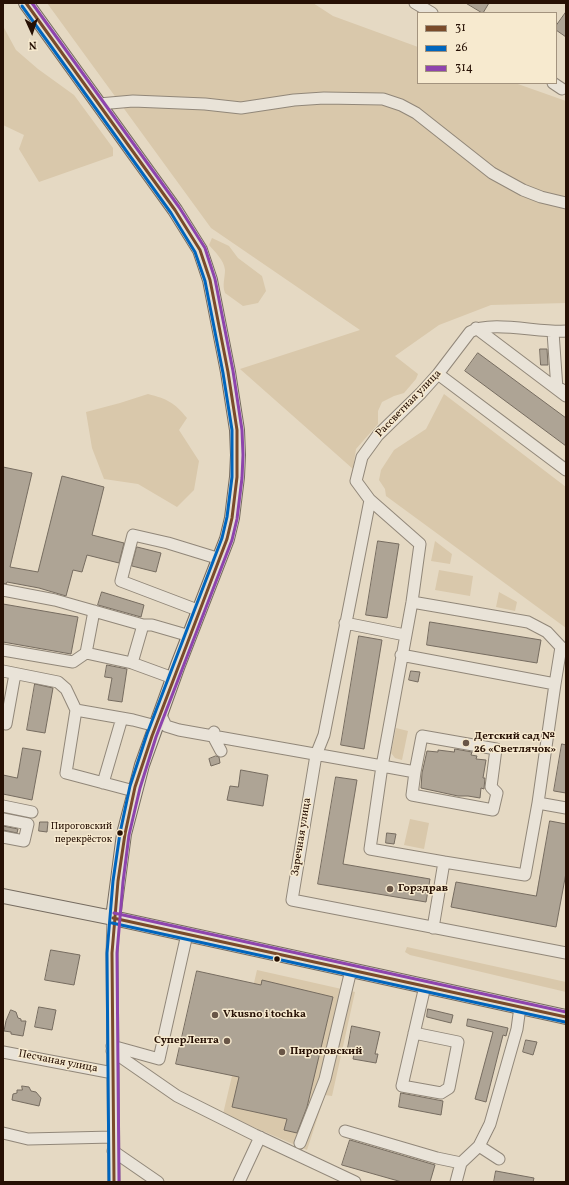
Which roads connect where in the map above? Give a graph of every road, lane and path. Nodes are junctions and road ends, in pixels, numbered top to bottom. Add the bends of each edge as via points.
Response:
1 (415, 3) edge
2 (29, 5) edge
3 (430, 12) edge
4 (99, 104) junction
5 (566, 203) edge
6 (476, 328) junction
7 (553, 332) junction
8 (566, 332) edge
9 (438, 374) junction
10 (563, 391) edge
11 (566, 470) edge
12 (370, 500) junction
13 (220, 559) junction
14 (3, 590) edge
15 (412, 602) junction
16 (94, 611) junction
17 (200, 611) junction
18 (345, 623) junction
19 (143, 625) junction
20 (405, 635) junction
21 (190, 636) junction
22 (564, 649) edge
23 (3, 650) edge
24 (86, 653) junction
25 (402, 655) junction
26 (132, 663) junction
27 (3, 671) edge
28 (16, 674) junction
29 (173, 678) junction
30 (555, 684) junction
31 (76, 710) junction
32 (122, 718) junction
33 (6, 724) dead end
34 (156, 724) junction
35 (173, 728) junction
36 (214, 733) junction
37 (220, 751) dead end
38 (316, 755) junction
39 (382, 766) junction
40 (415, 772) junction
41 (103, 783) junction
42 (134, 791) junction
43 (538, 803) junction
44 (3, 806) edge
45 (566, 808) edge
46 (32, 812) dead end
47 (3, 819) edge
48 (3, 837) edge
49 (444, 862) junction
50 (3, 896) edge
51 (113, 918) junction
52 (433, 928) junction
53 (187, 934) junction
54 (566, 953) edge
55 (351, 970) junction
56 (425, 986) junction
57 (520, 1007) junction
58 (566, 1017) edge
59 (414, 1033) junction
60 (112, 1049) junction
61 (3, 1052) edge
62 (112, 1073) junction
63 (345, 1132) dead end
64 (3, 1133) edge
65 (113, 1137) junction
66 (260, 1137) junction
67 (300, 1143) dead end
68 (479, 1146) junction
69 (113, 1151) junction
70 (499, 1159) dead end
71 (461, 1163) junction
72 (114, 1182) edge
73 (158, 1182) edge
74 (239, 1182) edge
75 (354, 1182) edge
76 (456, 1182) edge

1 - 3 street
2 - 4 main road
4 - 5 street via 133,100 241,108 324,98 383,99 416,113 492,173 523,190
4 - 13 main road via 175,210 200,250 210,280 228,372 238,455 232,518
6 - 7 street
6 - 9 street, Рассветная улица via 465,338
6 - 10 street
7 - 8 street
7 - 10 street
9 - 11 street
9 - 12 street, Рассветная улица via 378,435 362,457 356,481
12 - 15 street via 420,544
12 - 18 street, Заречная улица
13 - 17 main road
13 - 17 street via 133,535 121,581
14 - 16 street
15 - 20 street
15 - 22 street via 528,622 547,632
16 - 19 street
16 - 24 street
17 - 21 main road
18 - 20 street
18 - 38 street, Заречная улица via 324,735
19 - 21 street via 152,625
19 - 26 street
20 - 25 street
21 - 29 main road
22 - 30 street
23 - 24 street via 73,662
24 - 26 street
25 - 30 street
25 - 39 street
26 - 29 street
27 - 28 street
28 - 31 street via 58,682 66,689
28 - 33 street
29 - 34 main road
30 - 43 street
31 - 32 street
31 - 41 street via 66,773
32 - 34 street
32 - 41 street
34 - 35 street
34 - 35 street via 158,731
34 - 42 main road
35 - 36 street
36 - 37 street
36 - 38 street
38 - 39 street
38 - 52 street, Заречная улица via 292,900
39 - 40 street
39 - 49 street via 370,849
40 - 40 street via 412,795 493,810 497,793 492,787 496,748 422,736
41 - 42 street
42 - 51 main road via 122,848
43 - 45 street
43 - 49 street via 525,875
44 - 46 street
47 - 48 street via 28,824 24,841
49 - 52 street
50 - 51 main road
51 - 53 main road
51 - 60 street
52 - 54 street, Заречная улица
53 - 55 main road
53 - 60 street via 159,1059
55 - 56 main road
55 - 67 street via 325,1079
56 - 57 main road
56 - 59 street
57 - 58 main road
57 - 68 street via 490,1124
59 - 59 street via 458,1042 449,1088 441,1093 402,1086
60 - 62 street
60 - 66 street via 177,1096
61 - 62 street, Песчаная улица
62 - 65 street
63 - 71 street
64 - 65 street via 28,1139
65 - 69 street
66 - 74 street
66 - 75 street
68 - 70 street
68 - 71 street
69 - 72 street
69 - 73 street
71 - 76 street

